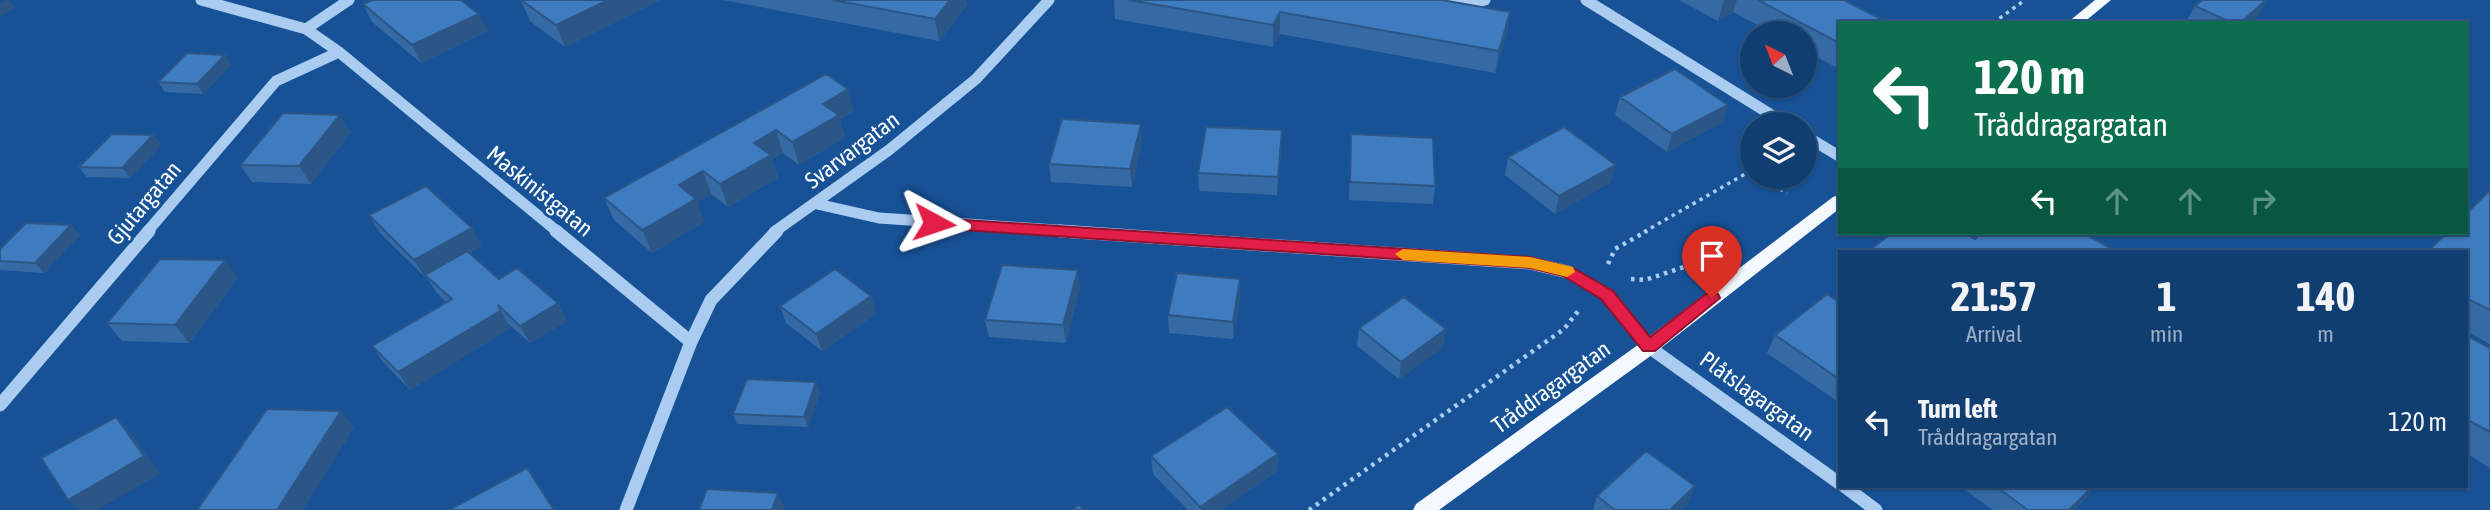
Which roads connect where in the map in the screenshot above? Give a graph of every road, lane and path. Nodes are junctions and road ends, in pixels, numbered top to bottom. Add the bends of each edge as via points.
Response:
1 (201, 0) edge
2 (349, 0) edge
3 (1049, 0) edge
4 (1485, 0) edge
5 (1586, 0) edge
6 (2025, 0) edge
7 (2104, 0) edge
8 (1429, 4) edge
9 (1996, 21) edge
10 (2077, 21) edge
11 (306, 29) junction
12 (339, 52) junction
13 (1767, 112) edge
14 (1817, 143) edge
15 (1838, 155) edge
16 (1740, 177) edge
17 (1780, 189) edge
18 (1787, 193) dead end
19 (1838, 202) edge
20 (817, 204) junction
21 (1693, 264) dead end
22 (1604, 272) junction
23 (1595, 288) junction
24 (691, 342) junction
25 (1649, 347) junction
26 (0, 405) edge
27 (1838, 482) edge
28 (1847, 488) edge
29 (626, 510) edge
30 (1310, 510) edge
31 (1423, 510) edge
32 (1876, 510) edge

1 - 11 street, Maskinistgatan
2 - 11 street
3 - 20 street, Svarvargatan via 976,79
4 - 8 street
5 - 13 street
6 - 9 path
7 - 10 main road
11 - 12 street, Maskinistgatan
12 - 24 street, Maskinistgatan
12 - 26 street, Gjutargatan via 276,81
14 - 15 street
16 - 22 path via 1615,249
17 - 18 path
19 - 25 main road, Tråddragargatan
20 - 23 street, Plåtslagargatan via 879,218 975,226 1530,262 1568,272
20 - 24 street, Svarvargatan via 772,234 744,263 711,300
21 - 22 path via 1646,280
22 - 23 path
23 - 25 street, Plåtslagargatan via 1607,295
23 - 30 path via 1564,329
24 - 29 street
25 - 27 street, Plåtslagargatan
25 - 31 main road, Tråddragargatan
28 - 32 street

